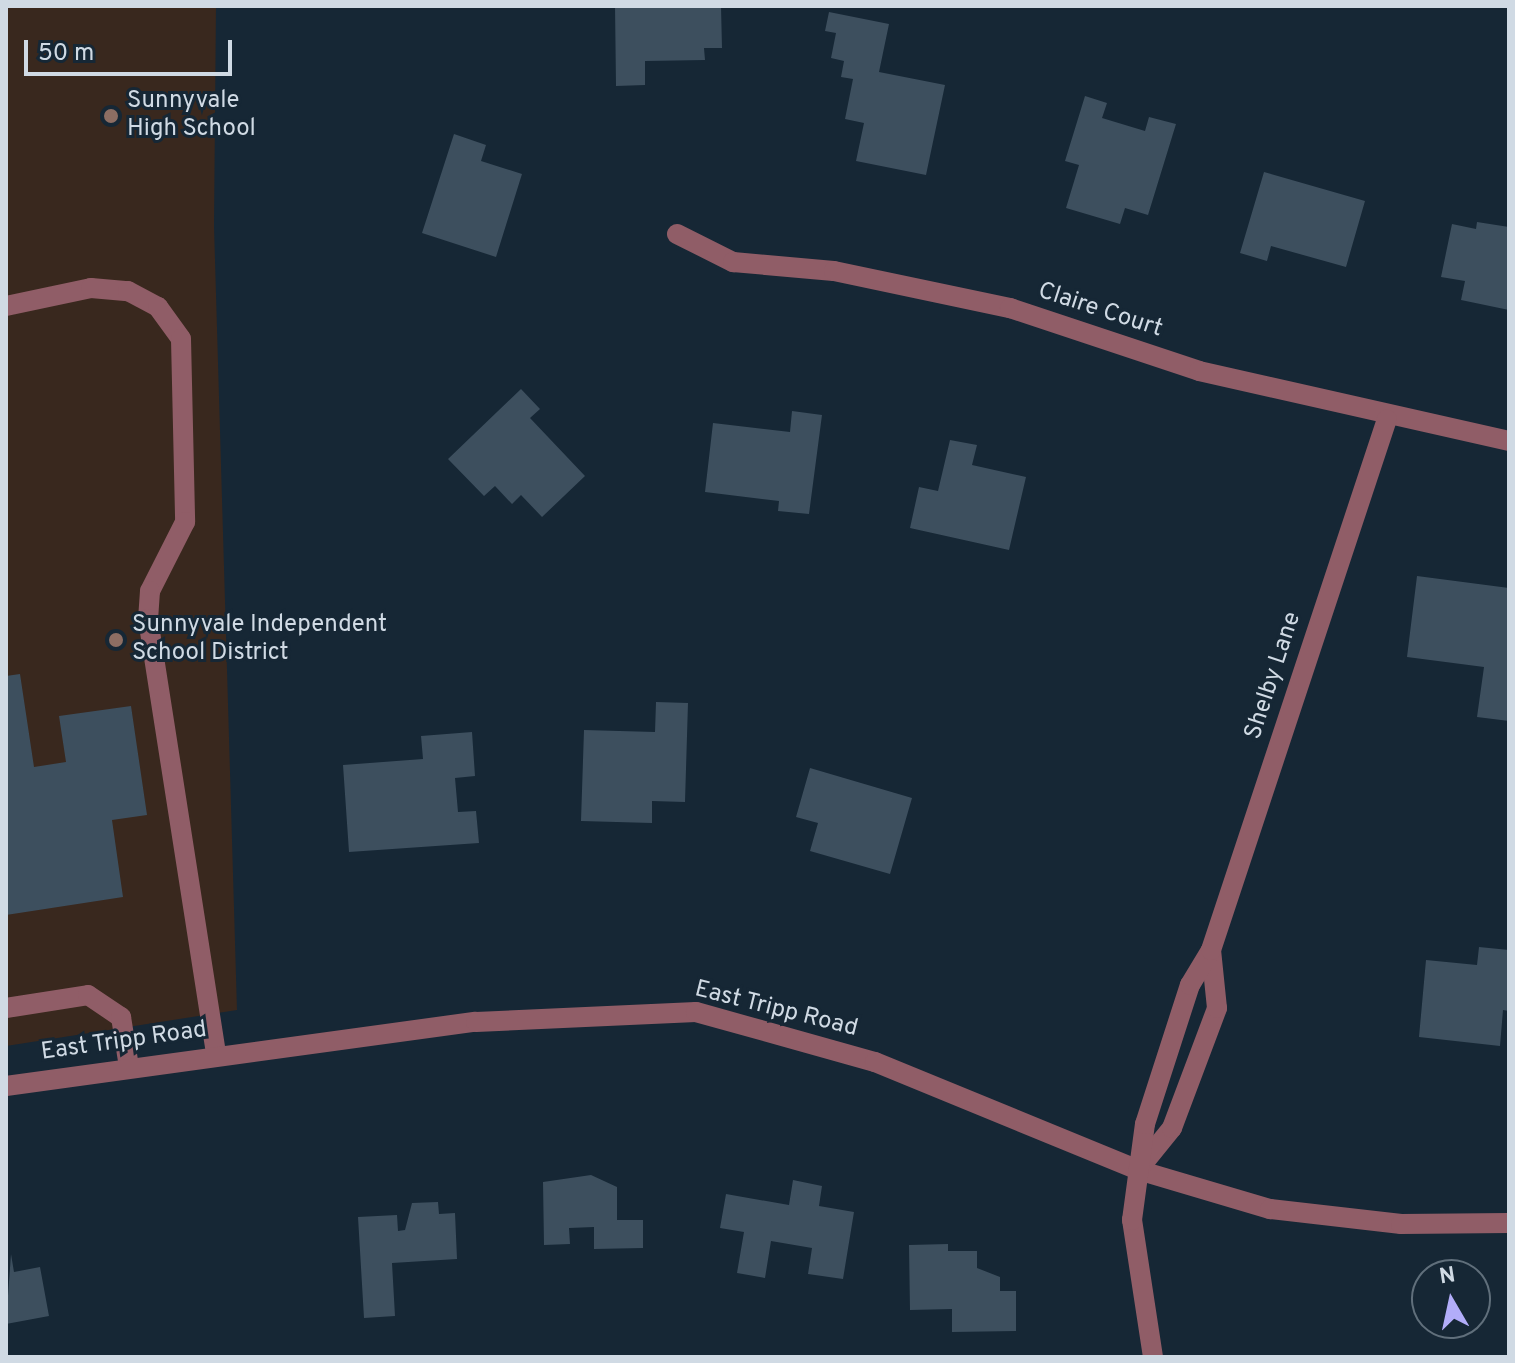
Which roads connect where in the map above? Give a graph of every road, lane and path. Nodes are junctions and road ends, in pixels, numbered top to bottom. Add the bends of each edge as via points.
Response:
1 (677, 234) dead end
2 (6, 306) edge
3 (1387, 419) junction
4 (1509, 441) edge
5 (1211, 950) junction
6 (6, 1008) edge
7 (216, 1055) junction
8 (129, 1067) junction
9 (6, 1086) edge
10 (1138, 1170) junction
11 (1509, 1223) edge
12 (1153, 1357) edge

1 - 3 street, Claire Court via 733,262 834,271 1010,308 1199,371
2 - 7 street via 91,288 128,291 158,307 181,339 185,522 150,591 148,619
3 - 4 street, Claire Court
3 - 5 street, Shelby Lane
5 - 10 street, Shelby Lane via 1190,985 1145,1124
5 - 10 street, Shelby Lane via 1217,1008 1172,1128
6 - 8 street via 88,995 121,1017
7 - 8 street, East Tripp Road
7 - 10 street, East Tripp Road via 476,1022 696,1012 875,1062
8 - 9 street, East Tripp Road
10 - 11 street, East Tripp Road via 1270,1209 1401,1224
10 - 12 street via 1132,1220

